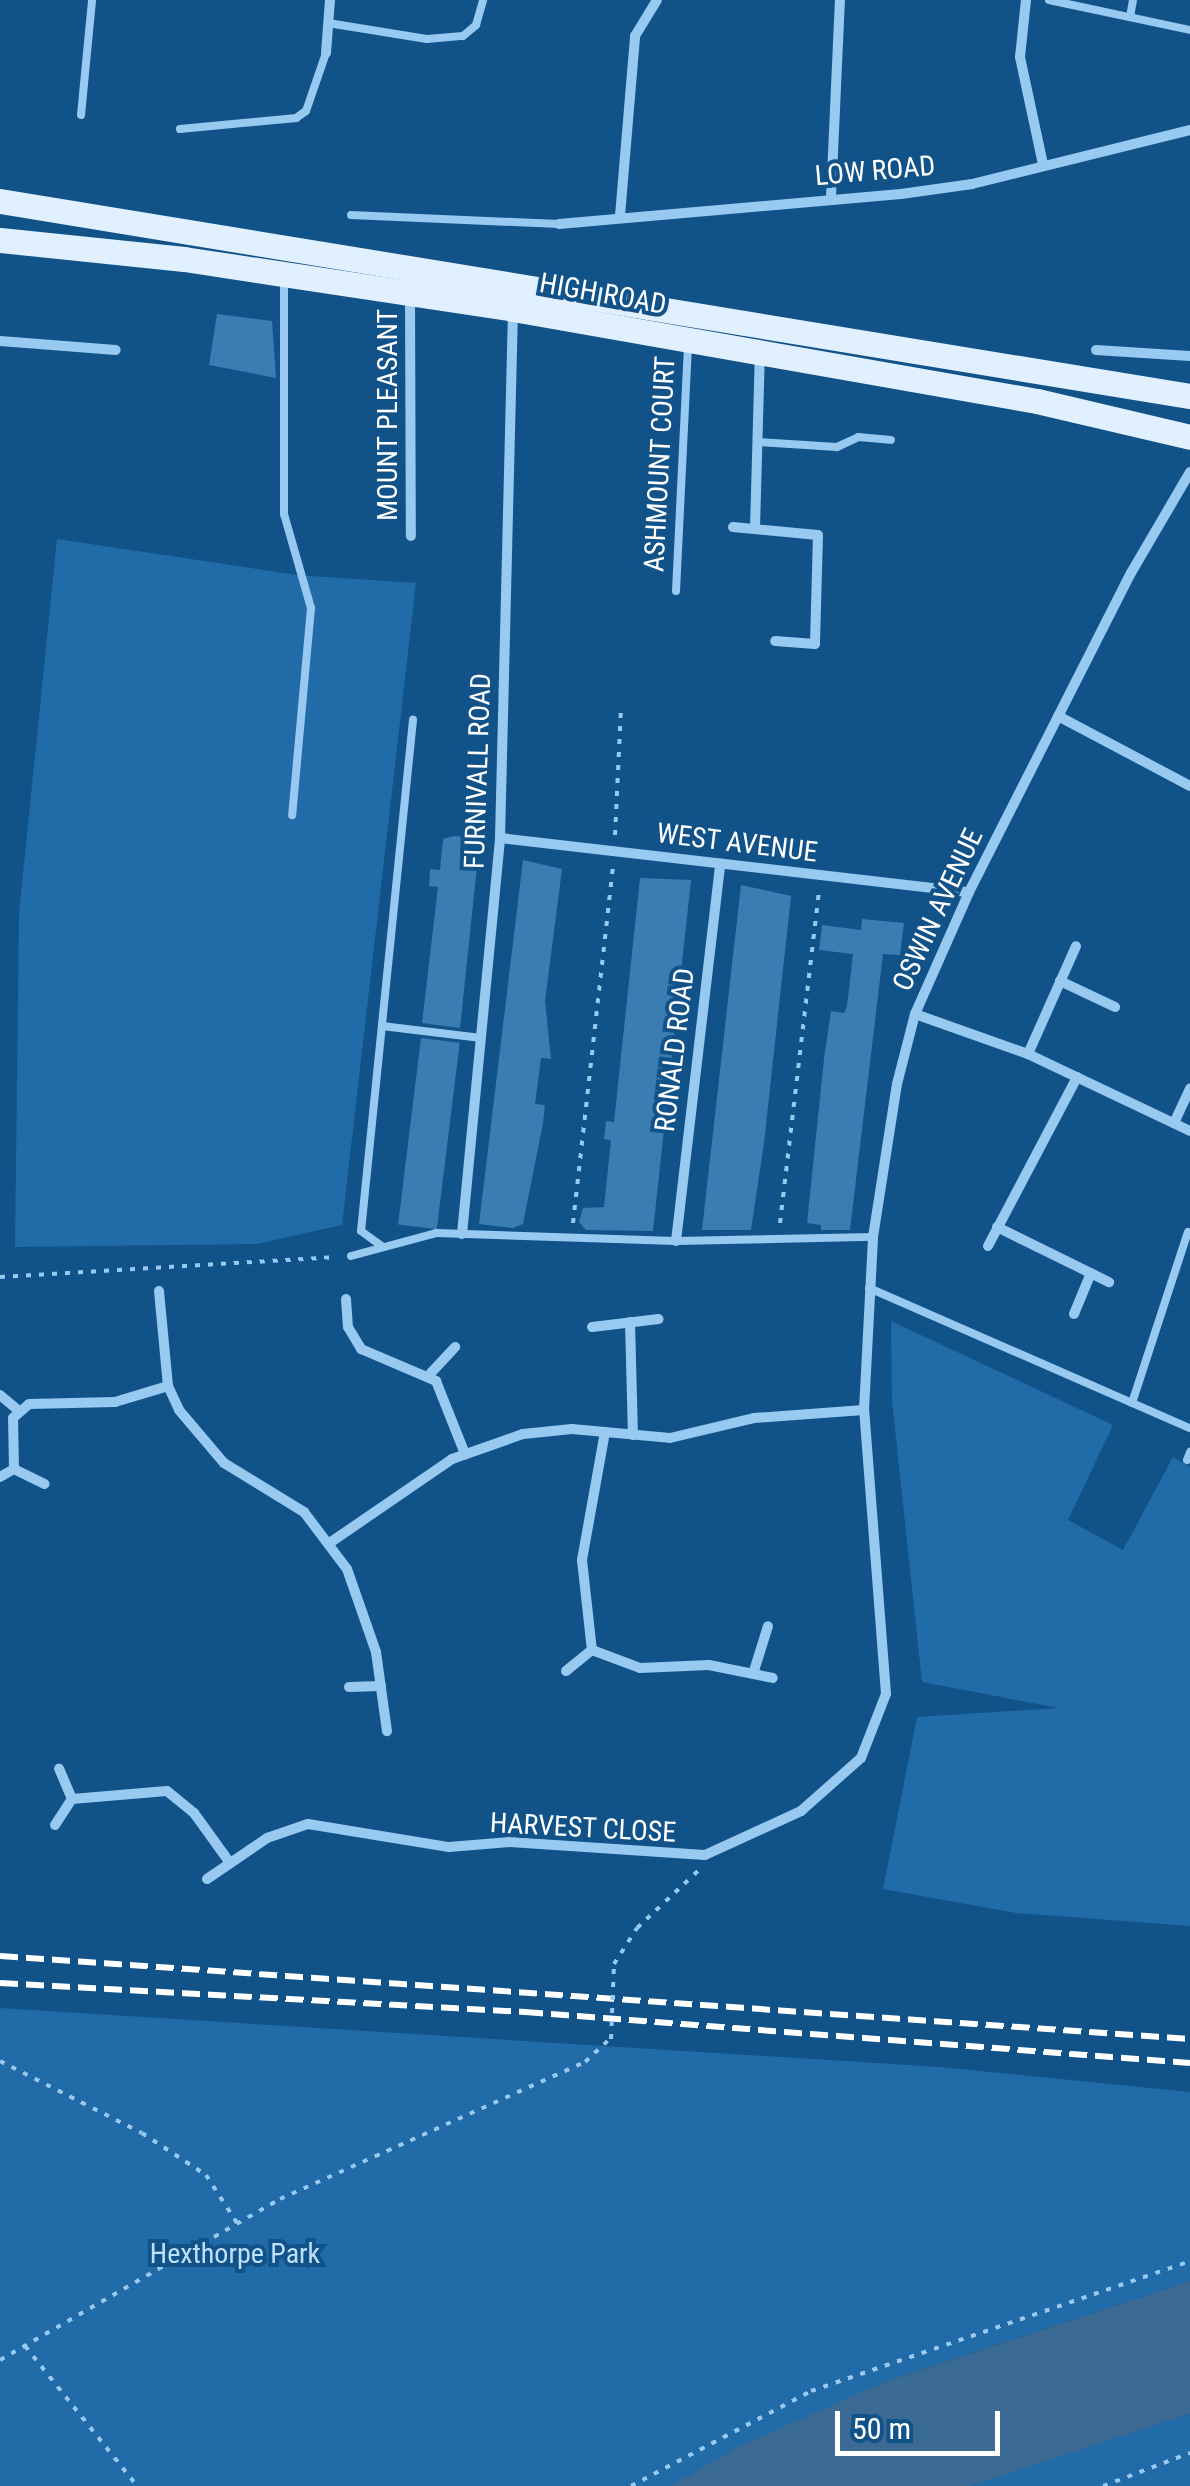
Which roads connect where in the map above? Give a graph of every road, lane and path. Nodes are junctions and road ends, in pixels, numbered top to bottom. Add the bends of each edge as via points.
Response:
1 (92, 0) edge
2 (330, 0) edge
3 (483, 0) edge
4 (657, 0) edge
5 (840, 0) edge
6 (1026, 0) edge
7 (1049, 0) edge
8 (1132, 0) edge
9 (1130, 18) junction
10 (328, 23) junction
11 (1190, 30) edge
12 (326, 54) joint
13 (81, 115) dead end
14 (180, 129) dead end
15 (1190, 130) edge
16 (1043, 164) junction
17 (831, 197) junction
18 (0, 202) edge
19 (352, 215) dead end
20 (620, 216) junction
21 (558, 224) joint
22 (0, 240) edge
23 (284, 275) junction
24 (410, 294) junction
25 (513, 309) junction
26 (688, 340) junction
27 (0, 341) edge
28 (116, 350) dead end
29 (1096, 350) dead end
30 (760, 354) junction
31 (1190, 356) edge
32 (995, 363) junction
33 (1190, 396) edge
34 (1190, 418) edge
35 (1190, 437) edge
36 (891, 440) dead end
37 (758, 442) junction
38 (1190, 472) edge
39 (732, 526) dead end
40 (755, 528) junction
41 (411, 536) dead end
42 (676, 591) dead end
43 (775, 641) dead end
44 (621, 710) dead end
45 (1058, 716) junction
46 (413, 720) dead end
47 (1190, 786) edge
48 (292, 815) dead end
49 (500, 838) junction
50 (614, 852) junction
51 (720, 864) junction
52 (821, 875) junction
53 (969, 892) junction
54 (1076, 946) dead end
55 (1060, 980) junction
56 (1115, 1007) dead end
57 (915, 1014) junction
58 (382, 1026) junction
59 (481, 1038) junction
60 (1028, 1054) junction
61 (1077, 1077) junction
62 (1190, 1089) edge
63 (1174, 1123) junction
64 (1190, 1131) edge
65 (997, 1227) junction
66 (1188, 1232) edge
67 (462, 1234) junction
68 (873, 1236) junction
69 (572, 1238) junction
70 (778, 1238) junction
71 (676, 1240) junction
72 (988, 1246) dead end
73 (383, 1247) junction
74 (351, 1256) joint
75 (1091, 1274) junction
76 (0, 1277) edge
77 (1108, 1282) dead end
78 (869, 1288) junction
79 (159, 1291) dead end
80 (346, 1300) dead end
81 (1074, 1314) dead end
82 (659, 1319) dead end
83 (630, 1322) junction
84 (592, 1327) dead end
85 (455, 1347) dead end
86 (430, 1374) junction
87 (168, 1386) junction
88 (0, 1394) edge
89 (1132, 1402) junction
90 (18, 1410) junction
91 (864, 1410) junction
92 (1190, 1428) edge
93 (604, 1432) junction
94 (633, 1435) junction
95 (465, 1454) junction
96 (14, 1469) junction
97 (0, 1476) edge
98 (45, 1484) dead end
99 (332, 1542) junction
100 (768, 1626) dead end
101 (592, 1650) junction
102 (566, 1670) dead end
103 (753, 1674) junction
104 (773, 1678) dead end
105 (381, 1686) junction
106 (350, 1688) dead end
107 (387, 1730) dead end
108 (59, 1769) dead end
109 (72, 1799) junction
110 (55, 1825) dead end
111 (705, 1856) junction
112 (230, 1863) junction
113 (207, 1879) dead end
114 (0, 2061) edge
115 (238, 2224) junction
116 (1190, 2261) edge
117 (25, 2346) junction
118 (0, 2360) edge
119 (1190, 2453) edge
120 (138, 2486) edge
121 (630, 2486) edge
122 (1103, 2486) edge

1 - 13 lane
2 - 10 street
3 - 10 lane via 476,25 463,36 427,39
4 - 20 street via 635,36
5 - 17 street
6 - 16 street via 1020,57
7 - 9 lane
8 - 9 lane
9 - 11 lane
10 - 12 street
12 - 14 lane via 306,110 296,118
15 - 16 street, LOW ROAD
16 - 17 street, LOW ROAD via 972,184
17 - 20 street, LOW ROAD
18 - 32 main road, HIGH ROAD
19 - 21 lane
20 - 21 street, LOW ROAD
22 - 23 main road, HIGH ROAD
23 - 24 main road, HIGH ROAD
23 - 48 lane via 284,514 311,608
24 - 25 main road, HIGH ROAD
24 - 41 street, MOUNT PLEASANT
25 - 26 main road, HIGH ROAD
25 - 49 street, FURNIVALL ROAD
26 - 30 main road, HIGH ROAD
26 - 42 lane, ASHMOUNT COURT
27 - 28 street
29 - 31 street
30 - 35 main road, HIGH ROAD via 1037,400
30 - 37 street
32 - 33 main road
32 - 34 main road via 1027,378
36 - 37 lane via 858,438 836,446
37 - 40 street
38 - 45 street, OSWIN AVENUE
39 - 40 street
40 - 43 street via 818,535 815,644
44 - 50 path
45 - 47 street
45 - 53 street, OSWIN AVENUE
46 - 58 lane
49 - 50 street, WEST AVENUE
49 - 59 street, FURNIVALL ROAD
50 - 51 street, WEST AVENUE
50 - 69 path
51 - 52 street, WEST AVENUE
51 - 71 street, RONALD ROAD
52 - 53 street, WEST AVENUE
52 - 70 path
53 - 57 street, OSWIN AVENUE
54 - 55 street
55 - 56 street
55 - 60 street
57 - 60 street
57 - 68 street, OSWIN AVENUE
58 - 59 lane
58 - 73 lane via 361,1230
59 - 67 street, FURNIVALL ROAD
60 - 61 street
61 - 63 street
61 - 65 street
62 - 63 street
63 - 64 street
65 - 72 street
65 - 75 street
66 - 89 lane
67 - 69 lane
67 - 73 lane via 436,1233
68 - 70 lane
68 - 78 street, OSWIN AVENUE
69 - 71 lane
70 - 71 lane
73 - 74 lane
74 - 76 path
75 - 77 street
75 - 81 street
78 - 89 lane
78 - 91 street, OSWIN AVENUE
79 - 87 street
80 - 86 street via 348,1327 361,1349
82 - 83 street
83 - 84 street
83 - 94 street
85 - 86 street
86 - 95 street
87 - 90 street via 115,1402 44,1401
87 - 99 street via 224,1463 304,1512
88 - 90 street
89 - 92 lane
90 - 96 street
91 - 94 street via 754,1418 670,1438
91 - 111 street, HARVEST CLOSE via 886,1664 881,1718 861,1758 827,1794 748,1840
93 - 94 street
93 - 95 street via 536,1432
93 - 101 street via 582,1560
95 - 99 street
96 - 97 street
96 - 98 street
99 - 105 street via 358,1592
100 - 103 street
101 - 102 street
101 - 103 street via 640,1668 709,1664
103 - 104 street
105 - 106 street
105 - 107 street
108 - 109 street
109 - 110 street
109 - 112 street via 167,1790 194,1813
111 - 112 street, HARVEST CLOSE via 510,1842 449,1848 308,1824 267,1838
111 - 115 path, bridge via 696,1880 637,1928 614,1964 611,2039 585,2062
112 - 113 street, HARVEST CLOSE
114 - 115 path via 142,2133 206,2175
115 - 117 path
116 - 121 path via 811,2392
117 - 118 path
117 - 120 path
119 - 122 path

